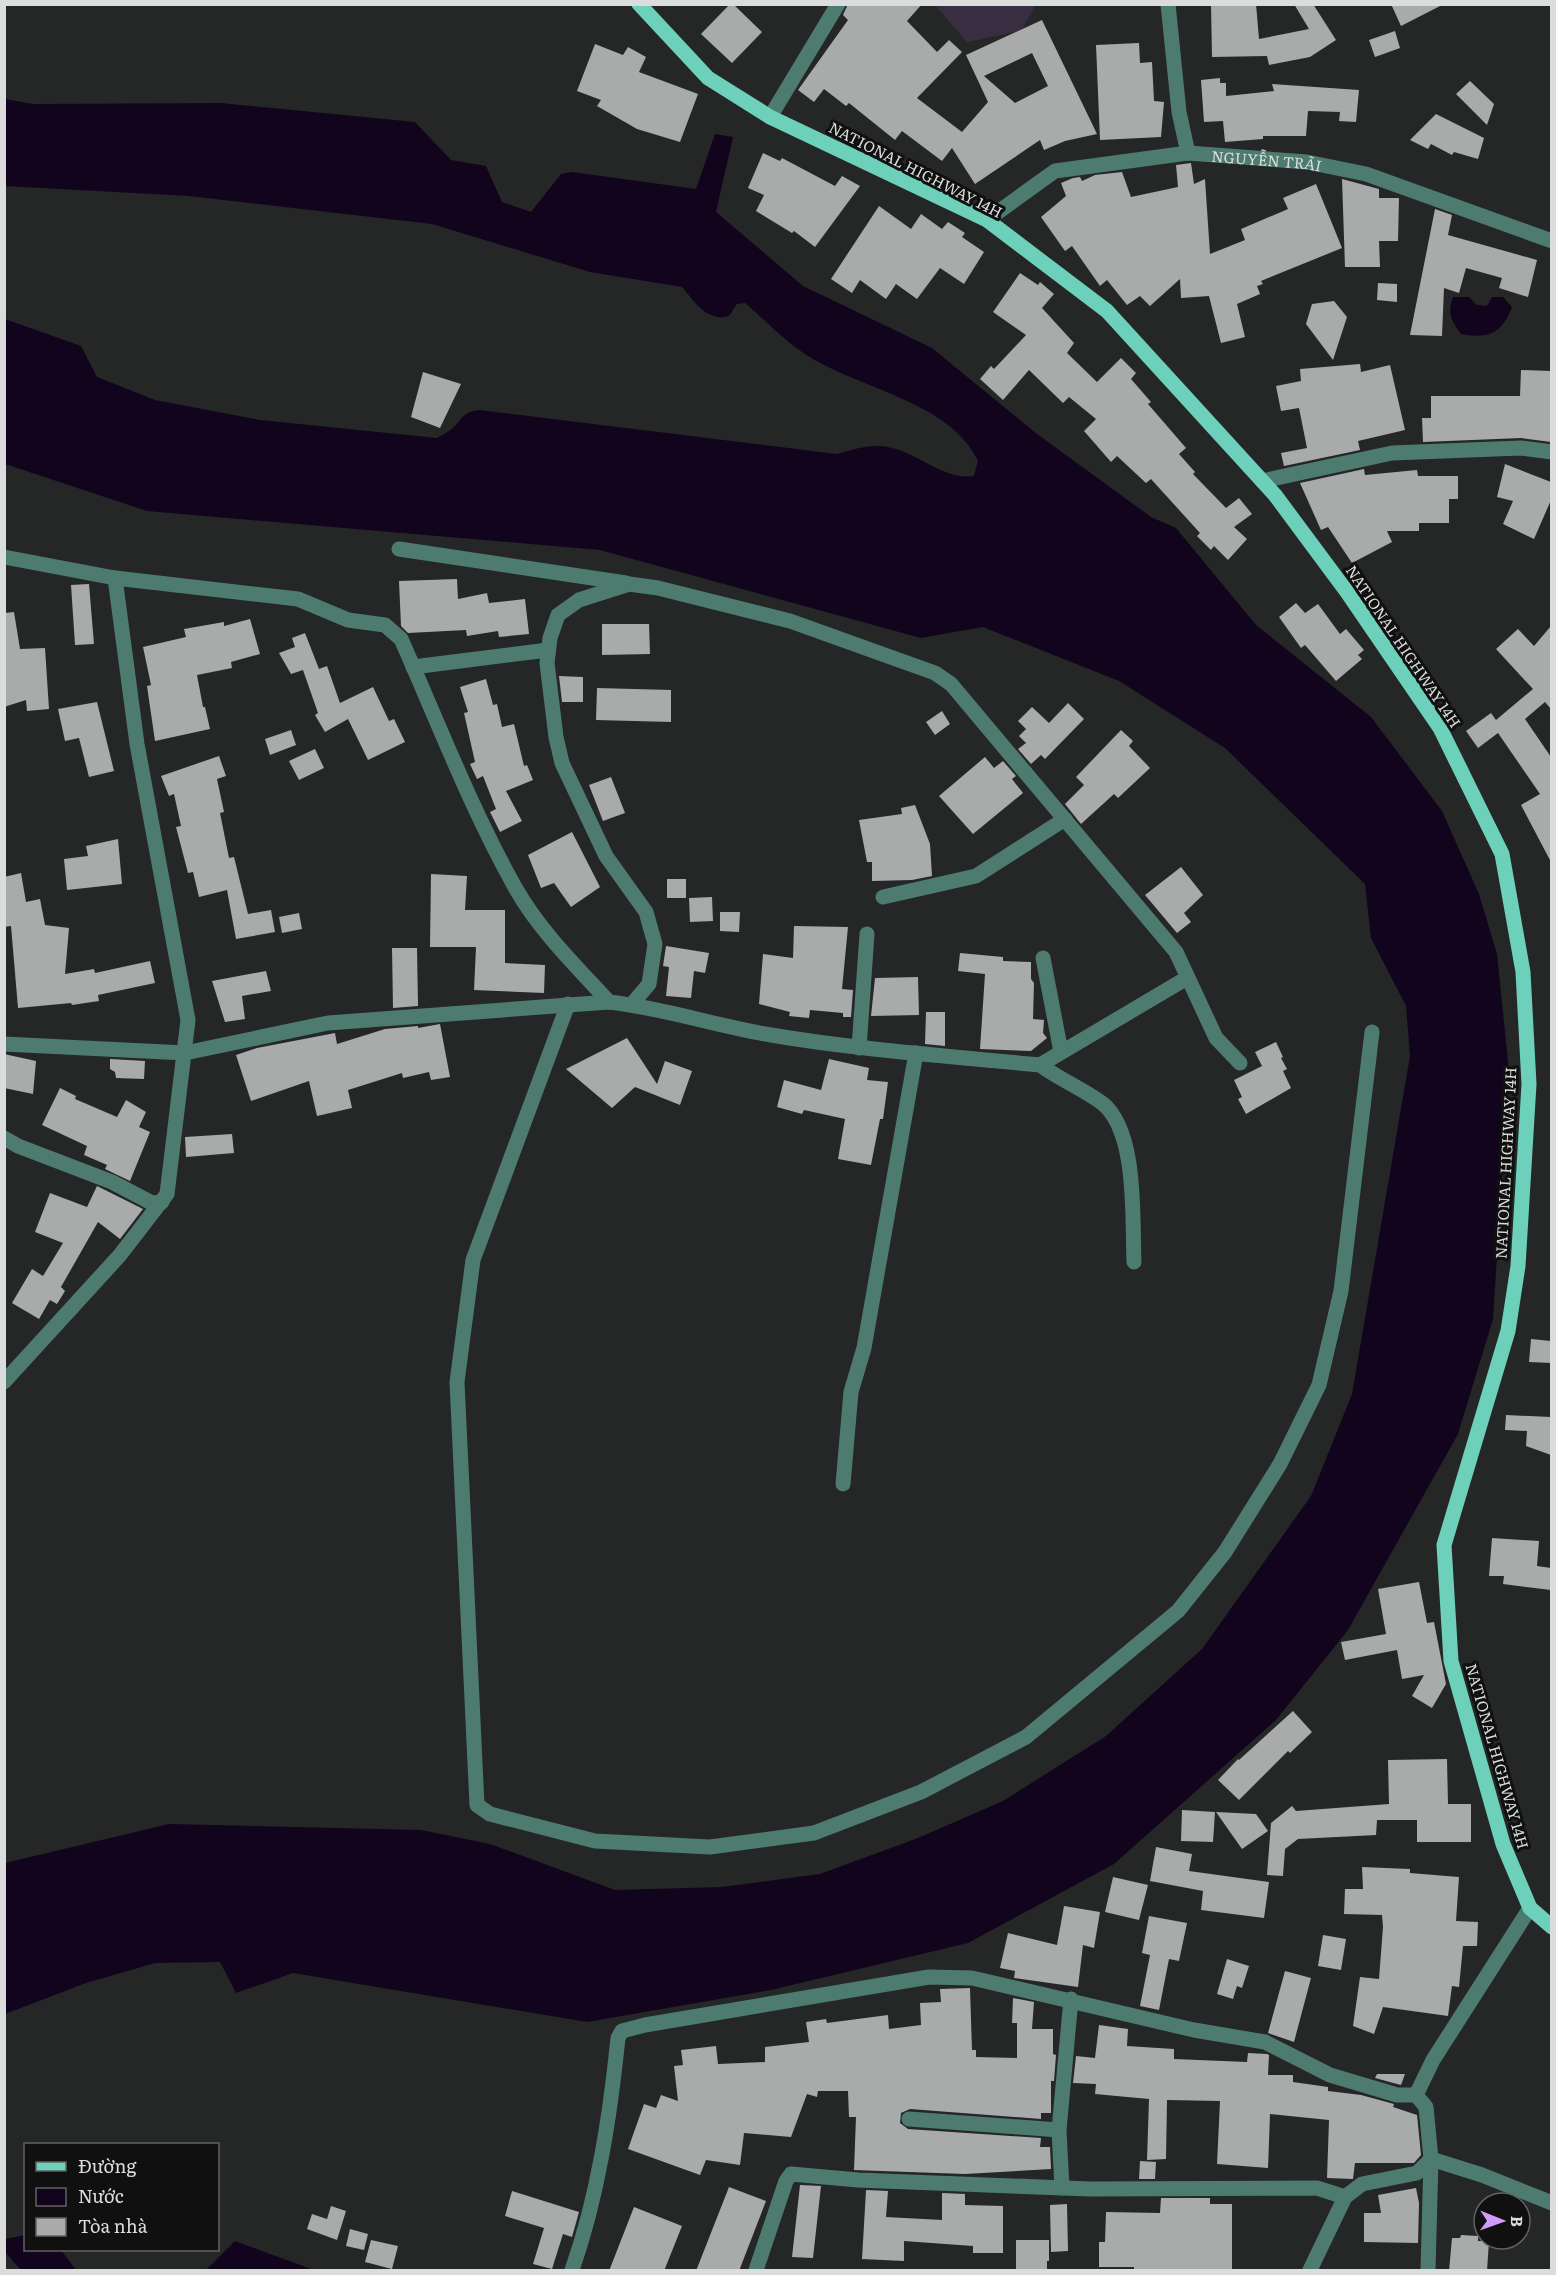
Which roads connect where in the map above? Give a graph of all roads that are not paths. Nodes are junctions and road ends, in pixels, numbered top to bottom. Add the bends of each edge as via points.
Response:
1 (639, 4) edge
2 (838, 4) edge
3 (1168, 4) edge
4 (771, 117) junction
5 (1188, 153) junction
6 (987, 220) junction
7 (1551, 241) edge
8 (1551, 452) edge
9 (1263, 481) junction
10 (399, 549) dead end
11 (4, 557) edge
12 (115, 578) junction
13 (629, 584) junction
14 (548, 650) junction
15 (414, 667) junction
16 (1065, 819) junction
17 (883, 897) dead end
18 (867, 934) dead end
19 (1043, 958) dead end
20 (1187, 978) junction
21 (609, 1002) junction
22 (568, 1004) junction
23 (632, 1004) junction
24 (1372, 1032) dead end
25 (4, 1044) edge
26 (859, 1048) junction
27 (1061, 1052) junction
28 (185, 1053) junction
29 (916, 1053) junction
30 (1240, 1063) dead end
31 (1040, 1065) junction
32 (4, 1138) edge
33 (162, 1202) junction
34 (1134, 1262) dead end
35 (4, 1382) edge
36 (843, 1484) dead end
37 (1530, 1908) junction
38 (1551, 1927) edge
39 (1071, 1999) junction
40 (1416, 2095) junction
41 (909, 2118) dead end
42 (1059, 2130) junction
43 (1431, 2159) junction
44 (1062, 2188) junction
45 (1346, 2197) junction
46 (1551, 2203) edge
47 (572, 2271) edge
48 (756, 2271) edge
49 (1310, 2271) edge
50 (1428, 2271) edge

1 - 4 main road, NATIONAL HIGHWAY 14H via 708,78
2 - 4 street
3 - 5 street via 1179,112
4 - 6 main road, NATIONAL HIGHWAY 14H
5 - 6 street, NGUYỄN TRÃI via 1055,171
5 - 7 street, NGUYỄN TRÃI via 1307,162 1366,174
6 - 9 main road, NATIONAL HIGHWAY 14H via 1107,311
8 - 9 street via 1521,448 1392,453
9 - 37 main road, NATIONAL HIGHWAY 14H via 1347,592 1440,728 1502,854 1523,972 1528,1084 1518,1266 1508,1331 1444,1545 1451,1661 1503,1844
10 - 13 street
11 - 12 street
12 - 15 street via 298,599 348,620 385,625 401,639
12 - 28 street via 137,744 188,1020
13 - 14 street via 579,600 558,615
13 - 16 street via 790,621 935,673 972,706
14 - 15 street
14 - 23 street via 562,763 606,856 646,912 655,944 649,984
15 - 21 street via 516,890 552,940
16 - 17 street via 976,876
16 - 20 street via 1176,952
18 - 26 street
19 - 27 street
20 - 27 street
20 - 30 street via 1216,1038
21 - 22 street
21 - 23 street
22 - 24 street via 473,1260 457,1382 477,1805 490,1814 595,1841 710,1847 814,1833 921,1792 1026,1737 1178,1611 1225,1552 1280,1464 1319,1385 1341,1291
22 - 28 street via 328,1023
23 - 26 street via 742,1030
25 - 28 street
26 - 29 street
27 - 31 street
28 - 33 street via 167,1194
29 - 31 street
29 - 36 street via 864,1348 852,1381
31 - 34 street via 1104,1104 1124,1136 1130,1170
32 - 33 street via 112,1182 152,1203
33 - 35 street via 120,1255
37 - 38 main road, NATIONAL HIGHWAY 14H
37 - 40 street via 1433,2060
39 - 40 street via 1194,2030 1265,2042 1330,2075 1396,2095
39 - 42 street
39 - 47 street via 972,1978 929,1977 622,2031 589,2217
40 - 43 street via 1426,2107
41 - 42 street
42 - 44 street
43 - 45 street via 1417,2174 1362,2184
43 - 46 street
43 - 50 street
44 - 45 street via 1317,2188
44 - 48 street via 791,2174
45 - 49 street

